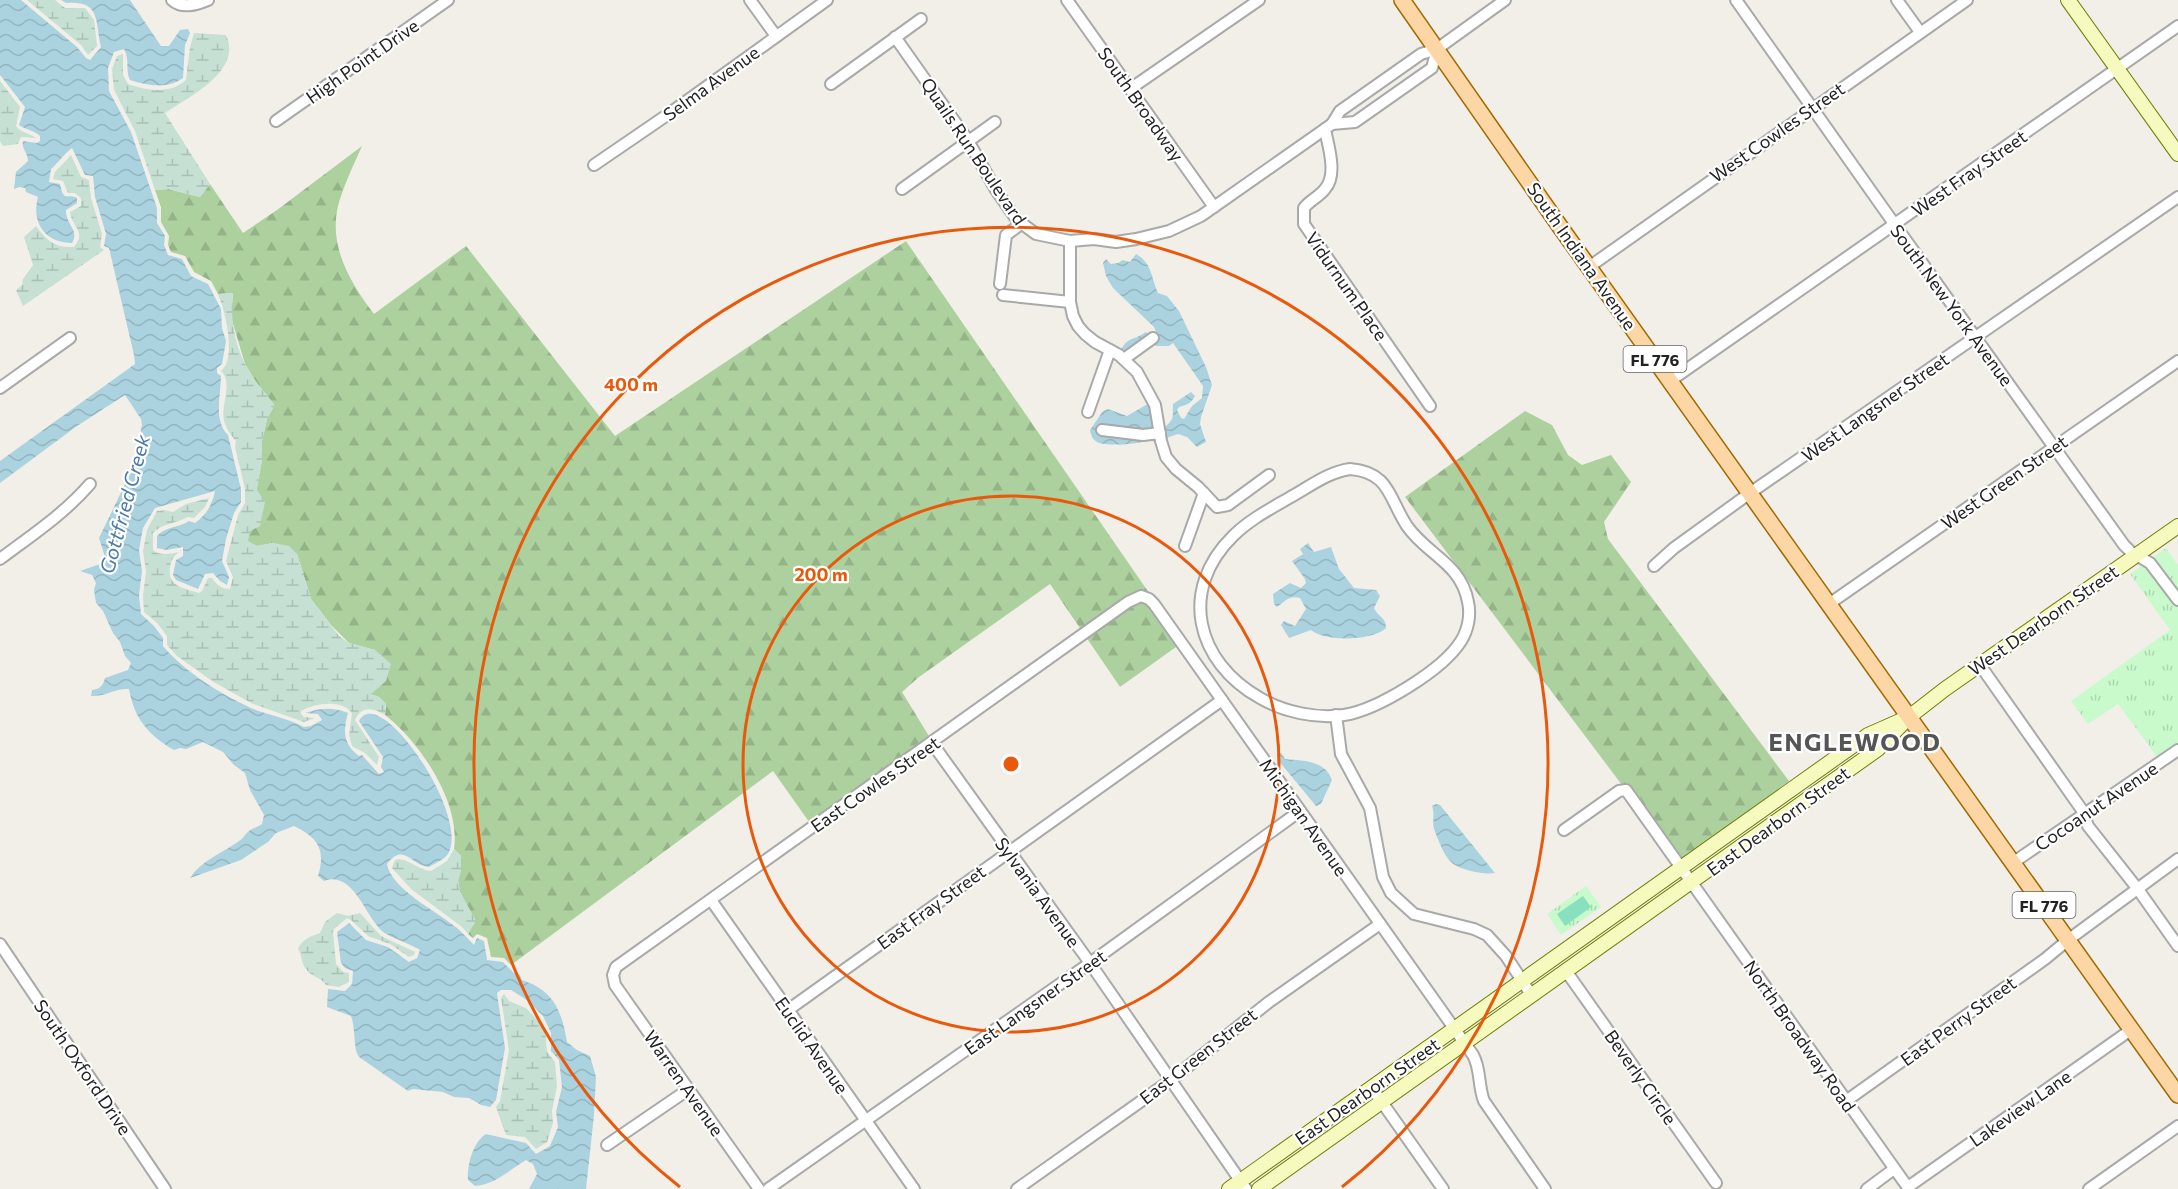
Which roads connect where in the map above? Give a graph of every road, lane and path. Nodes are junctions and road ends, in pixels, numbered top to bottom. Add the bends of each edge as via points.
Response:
1 (172, 0) edge
2 (208, 0) edge
3 (448, 0) edge
4 (750, 0) edge
5 (827, 0) edge
6 (1067, 0) edge
7 (1259, 0) edge
8 (1402, 0) edge
9 (1505, 0) edge
10 (1736, 0) edge
11 (1897, 0) edge
12 (1966, 0) edge
13 (2068, 0) edge
14 (921, 19) dead end
15 (2178, 26) edge
16 (1920, 32) junction
17 (776, 36) junction
18 (895, 37) junction
19 (1437, 49) junction
20 (2118, 69) junction
21 (831, 84) dead end
22 (1130, 89) junction
23 (1812, 108) junction
24 (276, 122) dead end
25 (995, 122) dead end
26 (1329, 126) junction
27 (968, 141) junction
28 (2178, 154) edge
29 (594, 165) dead end
30 (902, 189) dead end
31 (2178, 197) edge
32 (1214, 207) junction
33 (1021, 224) junction
34 (1895, 225) junction
35 (1070, 241) junction
36 (1589, 267) junction
37 (1070, 302) junction
38 (70, 338) dead end
39 (1153, 338) dead end
40 (1976, 338) junction
41 (1110, 350) junction
42 (1124, 359) junction
43 (2178, 361) edge
44 (1670, 381) junction
45 (0, 388) edge
46 (1430, 406) dead end
47 (1088, 412) dead end
48 (1102, 430) dead end
49 (1160, 433) junction
50 (2054, 447) junction
51 (1269, 475) dead end
52 (90, 484) dead end
53 (1204, 493) junction
54 (1750, 493) junction
55 (2178, 526) edge
56 (1185, 546) dead end
57 (2137, 555) junction
58 (0, 559) edge
59 (1654, 566) dead end
60 (1141, 596) joint
61 (2178, 600) edge
62 (1829, 604) junction
63 (1980, 665) junction
64 (1222, 700) junction
65 (1336, 716) junction
66 (1909, 717) junction
67 (932, 743) junction
68 (2178, 750) edge
69 (1300, 811) junction
70 (2083, 816) junction
71 (1564, 830) dead end
72 (1009, 851) junction
73 (2178, 859) edge
74 (2014, 862) junction
75 (1682, 868) junction
76 (1692, 882) junction
77 (2137, 888) junction
78 (711, 900) junction
79 (1380, 924) junction
80 (2068, 939) junction
81 (0, 944) edge
82 (2178, 946) edge
83 (1090, 963) junction
84 (1566, 971) junction
85 (613, 975) joint
86 (1522, 981) junction
87 (1532, 996) junction
88 (788, 1010) junction
89 (2132, 1029) junction
90 (1454, 1030) junction
91 (1464, 1043) junction
92 (1171, 1080) junction
93 (1372, 1088) junction
94 (689, 1089) junction
95 (2178, 1095) edge
96 (1845, 1101) junction
97 (1382, 1102) junction
98 (866, 1121) junction
99 (2178, 1126) edge
100 (607, 1145) dead end
101 (1894, 1169) junction
102 (1716, 1183) dead end
103 (1239, 1186) edge
104 (1908, 1188) edge
105 (165, 1189) edge
106 (759, 1189) edge
107 (768, 1189) edge
108 (914, 1189) edge
109 (1017, 1189) edge
110 (1259, 1189) edge
111 (1443, 1189) edge
112 (1545, 1189) edge
113 (1867, 1189) edge
114 (2089, 1189) edge

1 - 2 street via 180,5
3 - 24 street, High Point Drive
4 - 17 street
5 - 17 street, Selma Avenue
6 - 22 street, South Broadway
7 - 22 street
8 - 19 main road, South Indiana Avenue / FL 776
9 - 19 street
10 - 23 street, South New York Avenue
11 - 16 street
12 - 16 street, West Cowles Street
13 - 20 main road
14 - 18 street
15 - 20 street, West Fray Street
16 - 23 street, West Cowles Street
17 - 29 street, Selma Avenue
18 - 21 street
18 - 27 street, Quails Run Boulevard
19 - 26 street, Quails Run Boulevard via 1421,54 1340,111
19 - 26 street, Quails Run Boulevard via 1432,68 1355,122
19 - 36 main road, South Indiana Avenue / FL 776
20 - 28 main road
20 - 34 street, West Fray Street
22 - 32 street, South Broadway
23 - 34 street, South New York Avenue
23 - 36 street, West Cowles Street
25 - 27 street
26 - 32 street, Quails Run Boulevard
26 - 46 street, Vidurnum Place via 1330,179 1304,208 1304,225
27 - 30 street
27 - 33 street, Quails Run Boulevard
31 - 40 street, West Langsner Street
32 - 35 street, Quails Run Boulevard via 1188,224 1136,239
33 - 35 street, Quails Run Boulevard via 1036,234
33 - 37 street via 1006,235 1002,290
34 - 40 street, South New York Avenue
34 - 44 street, West Fray Street
35 - 37 street
36 - 44 main road, South Indiana Avenue / FL 776
37 - 41 street via 1072,316 1085,334
38 - 45 street
39 - 42 street
40 - 50 street, South New York Avenue
40 - 54 street, West Langsner Street
41 - 42 street
41 - 47 street
42 - 49 street via 1152,397
43 - 50 street, West Green Street
44 - 54 main road, South Indiana Avenue / FL 776
48 - 49 street
49 - 53 street via 1172,465
50 - 57 street, South New York Avenue via 2124,545
50 - 62 street, West Green Street
51 - 53 street via 1228,505 1217,507
52 - 58 street via 55,519
53 - 56 street
54 - 59 street
54 - 62 main road, South Indiana Avenue / FL 776
55 - 57 main road, West Dearborn Street
57 - 61 street, South New York Avenue via 2150,563
57 - 63 main road, West Dearborn Street
60 - 64 street, Michigan Avenue via 1154,604
60 - 67 street, East Cowles Street
62 - 66 main road, South Indiana Avenue / FL 776
63 - 66 main road, West Dearborn Street
63 - 70 street
64 - 69 street, Michigan Avenue
64 - 72 street, East Fray Street
65 - 65 street via 1276,706 1250,693 1219,663 1209,645 1199,605 1210,566 1239,529 1330,474 1350,469 1367,472 1384,483 1409,528 1452,568 1466,591 1469,620 1459,644 1439,664 1377,704
65 - 86 street via 1341,754 1370,808 1383,877 1391,893 1414,914 1487,935
66 - 74 main road, FL 776
66 - 75 main road, East Dearborn Street via 1868,735
66 - 76 main road, East Dearborn Street via 1878,749
67 - 72 street, Sylvania Avenue
67 - 78 street, East Cowles Street
68 - 70 street, Cocoanut Avenue
69 - 79 street, Michigan Avenue
69 - 83 street, East Langsner Street
70 - 74 street, Cocoanut Avenue
70 - 77 street
71 - 75 street, North Broadway Road via 1626,790
72 - 83 street, Sylvania Avenue
72 - 88 street, East Fray Street
73 - 77 street, East Perry Street
74 - 80 main road, FL 776
75 - 76 street, North Broadway Road
75 - 86 main road, East Dearborn Street
76 - 84 main road, East Dearborn Street
76 - 96 street, North Broadway Road
77 - 80 street, East Perry Street
77 - 82 street
78 - 85 street, East Cowles Street via 619,964
78 - 88 street, Euclid Avenue
79 - 90 street, Michigan Avenue
79 - 92 street, East Green Street via 1262,1008
80 - 89 main road, FL 776
80 - 96 street, East Perry Street
81 - 105 street, South Oxford Drive
83 - 92 street, Sylvania Avenue
83 - 98 street, East Langsner Street
84 - 87 main road, East Dearborn Street
84 - 102 street, Beverly Circle
85 - 94 street, Warren Avenue via 615,985
86 - 87 street
86 - 90 main road, East Dearborn Street
87 - 91 main road, East Dearborn Street
88 - 98 street, Euclid Avenue
89 - 95 main road, FL 776
89 - 104 street, Lakeview Lane
90 - 91 street, Michigan Avenue
90 - 93 main road, East Dearborn Street
91 - 97 main road, East Dearborn Street
91 - 112 street, Michigan Avenue via 1477,1064 1484,1101
92 - 103 street, Sylvania Avenue
92 - 109 street, East Green Street
93 - 97 street
93 - 103 main road, East Dearborn Street
94 - 100 street
94 - 106 street, Warren Avenue
96 - 101 street, North Broadway Road
97 - 110 main road, East Dearborn Street
97 - 111 street
98 - 107 street, East Langsner Street
98 - 108 street, Euclid Avenue
99 - 114 street
101 - 104 street, North Broadway Road
101 - 113 street

